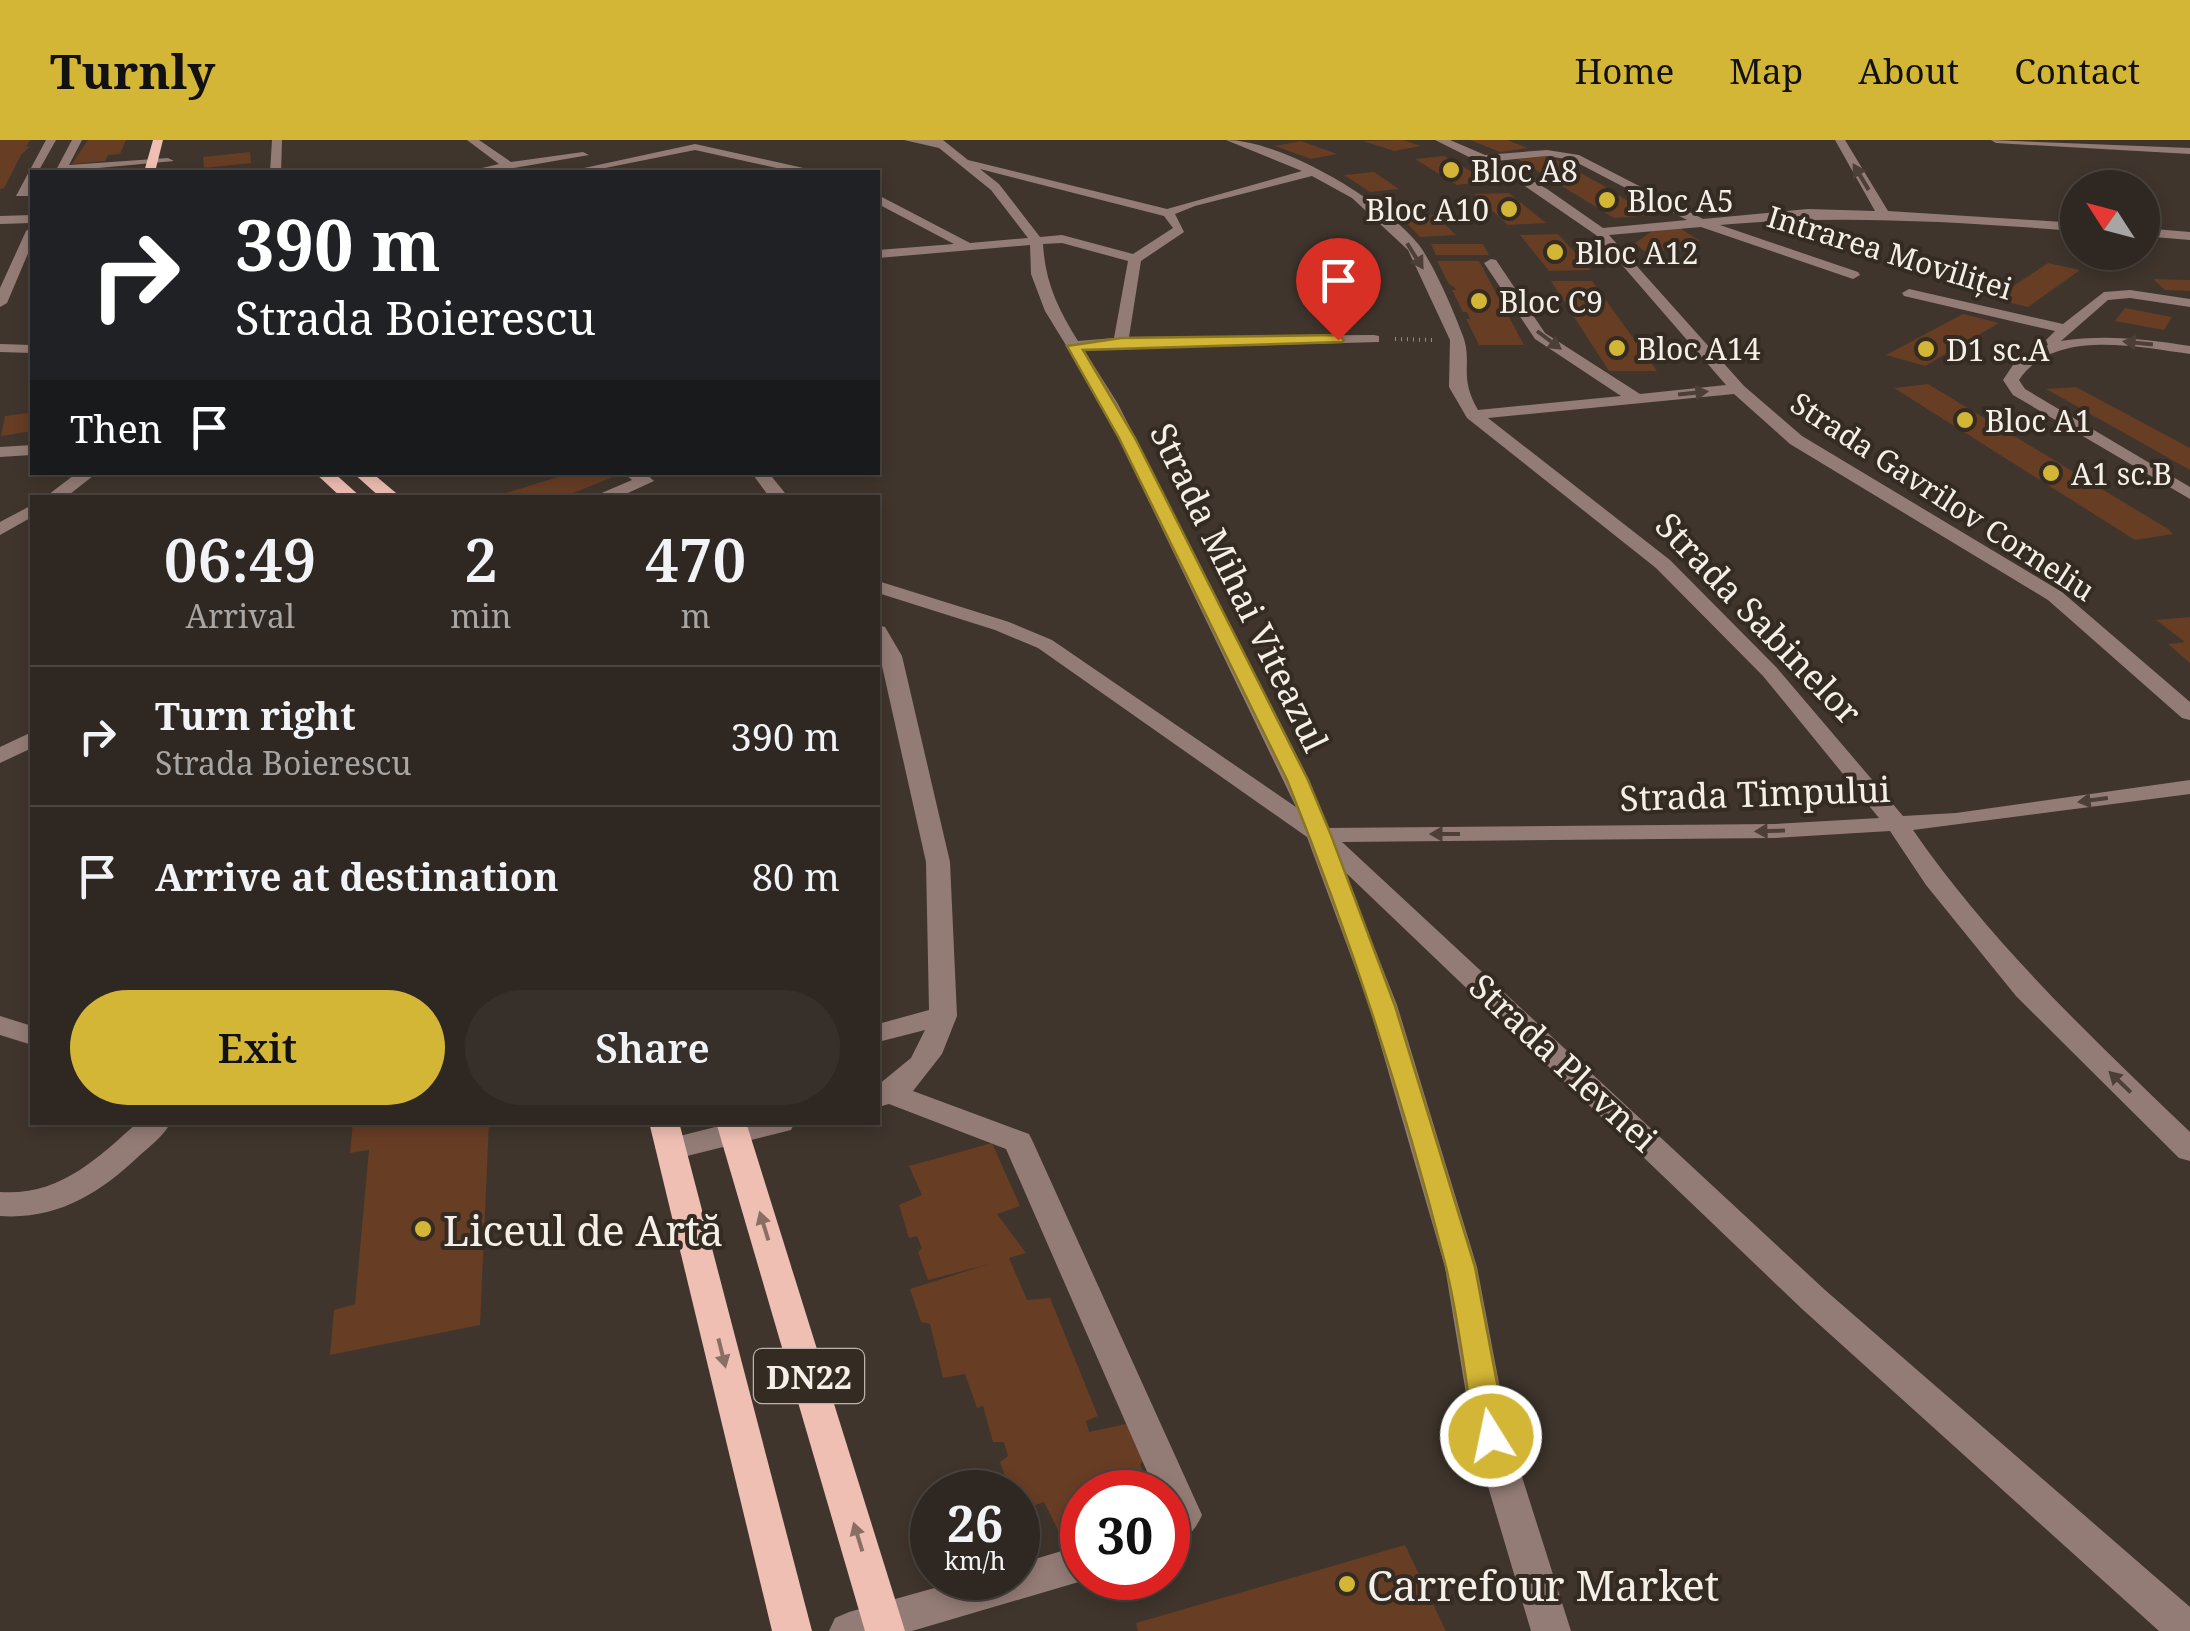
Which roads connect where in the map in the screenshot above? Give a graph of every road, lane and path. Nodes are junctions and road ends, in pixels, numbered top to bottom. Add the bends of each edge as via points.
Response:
1 (51, 140) edge
2 (77, 140) edge
3 (158, 140) edge
4 (172, 140) edge
5 (276, 140) edge
6 (472, 140) edge
7 (574, 140) edge
8 (909, 140) edge
9 (1231, 140) edge
10 (1440, 140) edge
11 (1840, 140) edge
12 (1996, 140) edge
13 (939, 143) edge
14 (2190, 151) edge
15 (1487, 158) junction
16 (967, 163) junction
17 (588, 165) edge
18 (509, 166) junction
19 (150, 167) edge
20 (167, 167) edge
21 (33, 170) edge
22 (61, 170) edge
23 (82, 170) edge
24 (276, 170) edge
25 (483, 170) edge
26 (799, 170) edge
27 (1314, 172) junction
28 (30, 176) edge
29 (30, 194) edge
30 (880, 200) edge
31 (1168, 213) junction
32 (1883, 214) junction
33 (30, 218) edge
34 (0, 220) edge
35 (1700, 222) junction
36 (2060, 226) edge
37 (1600, 232) junction
38 (2160, 234) edge
39 (30, 236) edge
40 (2190, 236) edge
41 (1036, 240) junction
42 (964, 244) junction
43 (880, 254) edge
44 (1135, 259) junction
45 (1491, 263) dead end
46 (1853, 275) dead end
47 (1910, 293) dead end
48 (8, 296) edge
49 (2190, 303) edge
50 (2066, 329) junction
51 (1374, 339) joint
52 (1458, 340) junction
53 (1121, 342) junction
54 (1074, 346) junction
55 (2056, 346) junction
56 (0, 348) edge
57 (30, 349) edge
58 (2190, 350) edge
59 (1738, 389) junction
60 (1637, 399) junction
61 (1473, 414) junction
62 (30, 450) edge
63 (0, 452) edge
64 (86, 475) edge
65 (326, 475) edge
66 (364, 475) edge
67 (636, 475) edge
68 (761, 475) edge
69 (2190, 494) edge
70 (57, 495) edge
71 (349, 495) edge
72 (389, 495) edge
73 (607, 495) edge
74 (777, 495) edge
75 (30, 511) edge
76 (0, 530) edge
77 (880, 588) edge
78 (880, 635) edge
79 (2190, 713) edge
80 (30, 740) edge
81 (0, 756) edge
82 (2190, 787) edge
83 (1897, 824) junction
84 (1320, 835) junction
85 (943, 1016) junction
86 (0, 1025) edge
87 (880, 1032) edge
88 (30, 1035) edge
89 (883, 1095) edge
90 (154, 1125) edge
91 (733, 1128) edge
92 (668, 1136) edge
93 (2190, 1150) edge
94 (0, 1204) edge
95 (1164, 1470) edge
96 (1060, 1570) edge
97 (872, 1628) edge
98 (792, 1631) edge
99 (1551, 1631) edge
100 (2188, 1631) edge

1 - 21 street
2 - 22 street
3 - 19 main road
4 - 20 main road
5 - 24 street
6 - 18 street
7 - 17 street
8 - 13 street
9 - 27 street
10 - 15 street, Strada Gavrilov Corneliu
32 -> 11 street
12 - 14 street
13 - 16 street, Strada Mihai Viteazul
15 - 35 street, Intrarea Moviliței via 1575,156
15 - 37 street, Strada Gavrilov Corneliu
16 - 31 street
16 - 41 street, Strada Mihai Viteazul
17 - 18 street
17 - 26 street via 696,146
18 - 25 street
19 - 20 street
19 - 23 street
27 - 31 street
27 -> 52 street via 1356,195 1414,248
28 - 29 street via 20,193
30 - 42 street
31 - 44 street via 1180,229
32 - 35 street
32 - 36 street
33 - 34 street
35 - 37 street
35 - 46 street, Intrarea Moviliței
37 - 59 street, Strada Gavrilov Corneliu
38 - 40 street
39 - 48 street
41 - 42 street
41 - 44 street via 1074,240
41 - 54 street, Strada Mihai Viteazul via 1038,274
42 - 43 street
44 - 53 street
45 -> 60 street via 1540,336
47 - 50 street, Intrarea Moviliței
49 - 50 street via 2104,296
50 - 55 street via 2052,340
51 - 52 path
51 - 53 street
52 - 61 street via 1457,387
53 - 54 street
54 - 84 street, Strada Mihai Viteazul via 1127,438
58 -> 55 street via 2118,342
55 - 69 street via 2015,370 2011,380 2019,392
56 - 57 street
60 -> 59 street
59 - 79 street, Strada Gavrilov Corneliu via 1812,451 2056,596
60 - 61 street
61 - 83 street, Strada Sabinelor via 1663,564 1770,672
62 - 63 street
64 - 70 street
65 - 71 main road
66 - 72 main road
67 - 73 street via 645,481
68 - 74 street
75 - 76 street
77 - 84 street, Strada Plevnei via 1045,644
78 - 85 street via 892,656 938,862
80 - 81 street
82 -> 83 street, Strada Timpului
83 -> 84 street, Strada Timpului via 1774,832
93 -> 83 street, Strada Sabinelor via 2026,990
84 - 99 street, Strada Mihai Viteazul via 1383,1006 1460,1267 1491,1436
84 - 100 street, Strada Plevnei via 1813,1299
85 - 87 street
85 - 89 street via 920,1069
86 - 88 street
89 - 95 street via 1018,1142
90 - 94 street via 83,1188 23,1208
91 - 92 street
97 -> 91 main road, DN22
92 -> 98 main road
96 - 97 street

